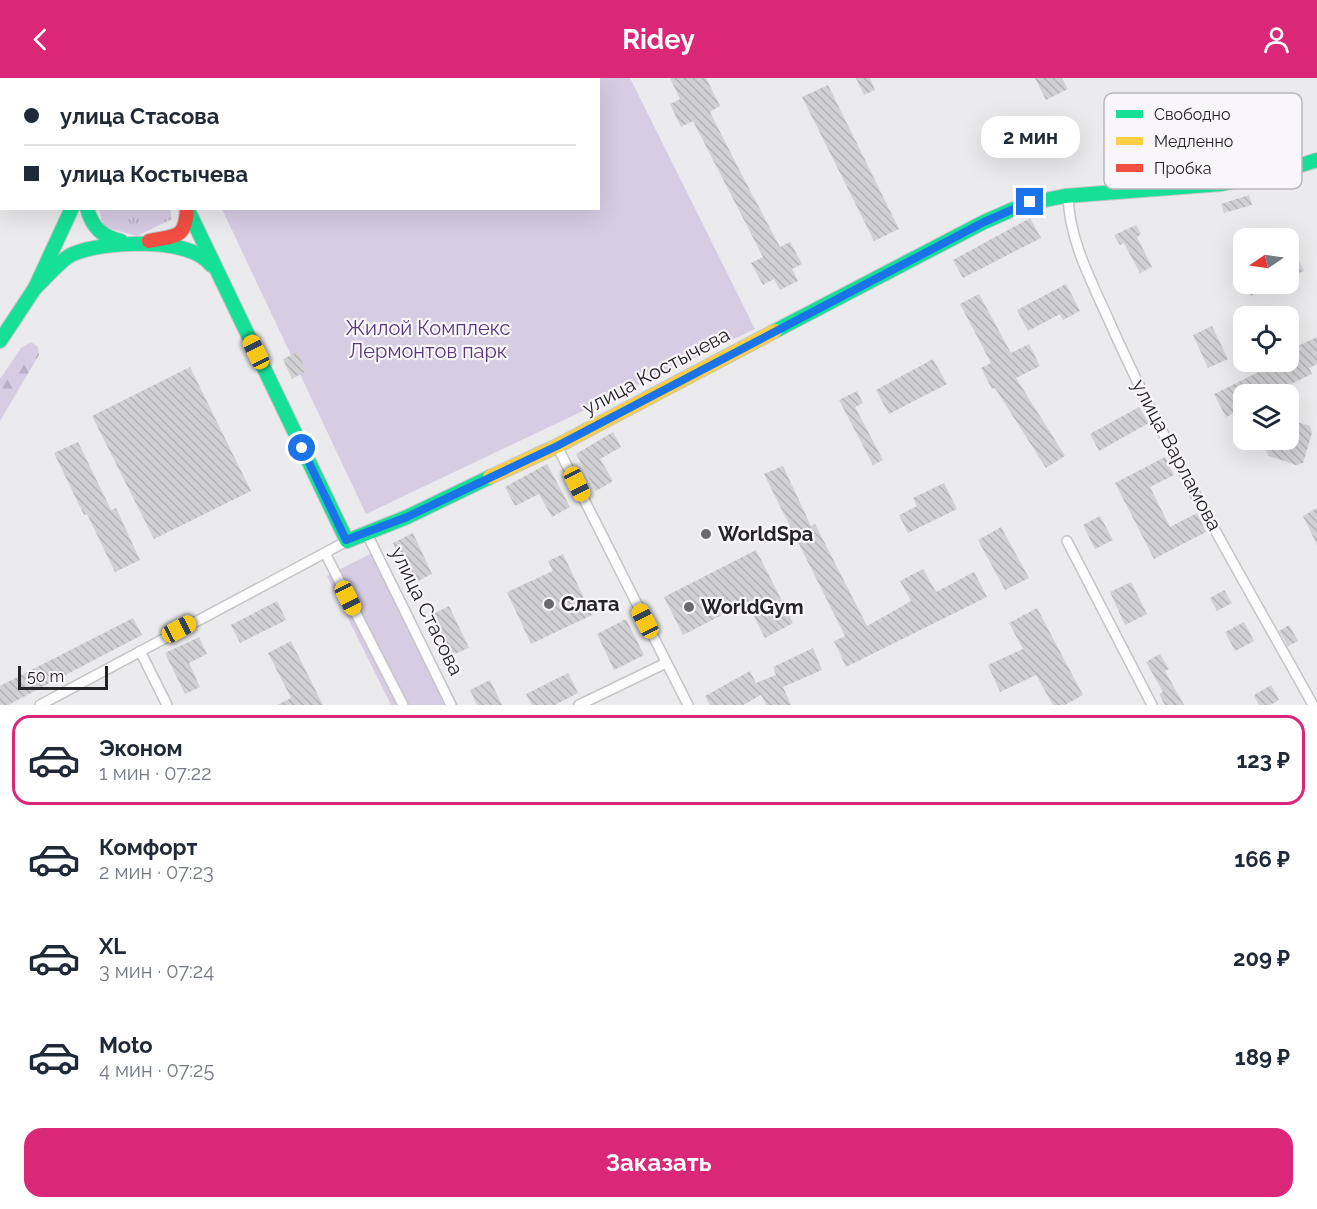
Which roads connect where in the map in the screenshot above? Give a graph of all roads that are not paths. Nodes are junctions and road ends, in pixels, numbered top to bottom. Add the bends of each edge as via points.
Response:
1 (1317, 160) edge
2 (1302, 165) edge
3 (1170, 189) edge
4 (1068, 195) junction
5 (71, 210) edge
6 (87, 210) edge
7 (187, 210) edge
8 (187, 210) edge
9 (129, 243) junction
10 (220, 276) junction
11 (35, 288) junction
12 (0, 341) edge
13 (557, 446) junction
14 (367, 534) junction
15 (346, 540) junction
16 (1067, 541) dead end
17 (325, 553) junction
18 (140, 651) junction
19 (666, 663) junction
20 (40, 705) edge
21 (167, 705) edge
22 (403, 705) edge
23 (451, 705) edge
24 (579, 705) edge
25 (688, 705) edge
26 (1152, 705) edge
27 (1313, 705) edge

1 - 2 street, улица Костычева
3 - 4 street, улица Костычева
4 - 13 street, улица Костычева via 1030,202 984,222
4 - 27 street, улица Варламова via 1068,217 1081,259 1122,351 1186,477
5 - 11 street
6 - 9 street via 97,230 111,239
7 - 9 street via 186,226 179,234
8 - 10 street
9 - 10 street via 193,252 206,258
9 - 11 street via 96,246 71,255
10 - 15 street
11 - 12 street
13 - 14 street, улица Костычева
13 - 19 street
14 - 15 street, улица Костычева
14 - 23 street, улица Стасова
15 - 17 street, улица Костычева
16 - 26 street
17 - 18 street, улица Костычева
17 - 22 street
18 - 20 street, улица Костычева
18 - 21 street
19 - 24 street
19 - 25 street

